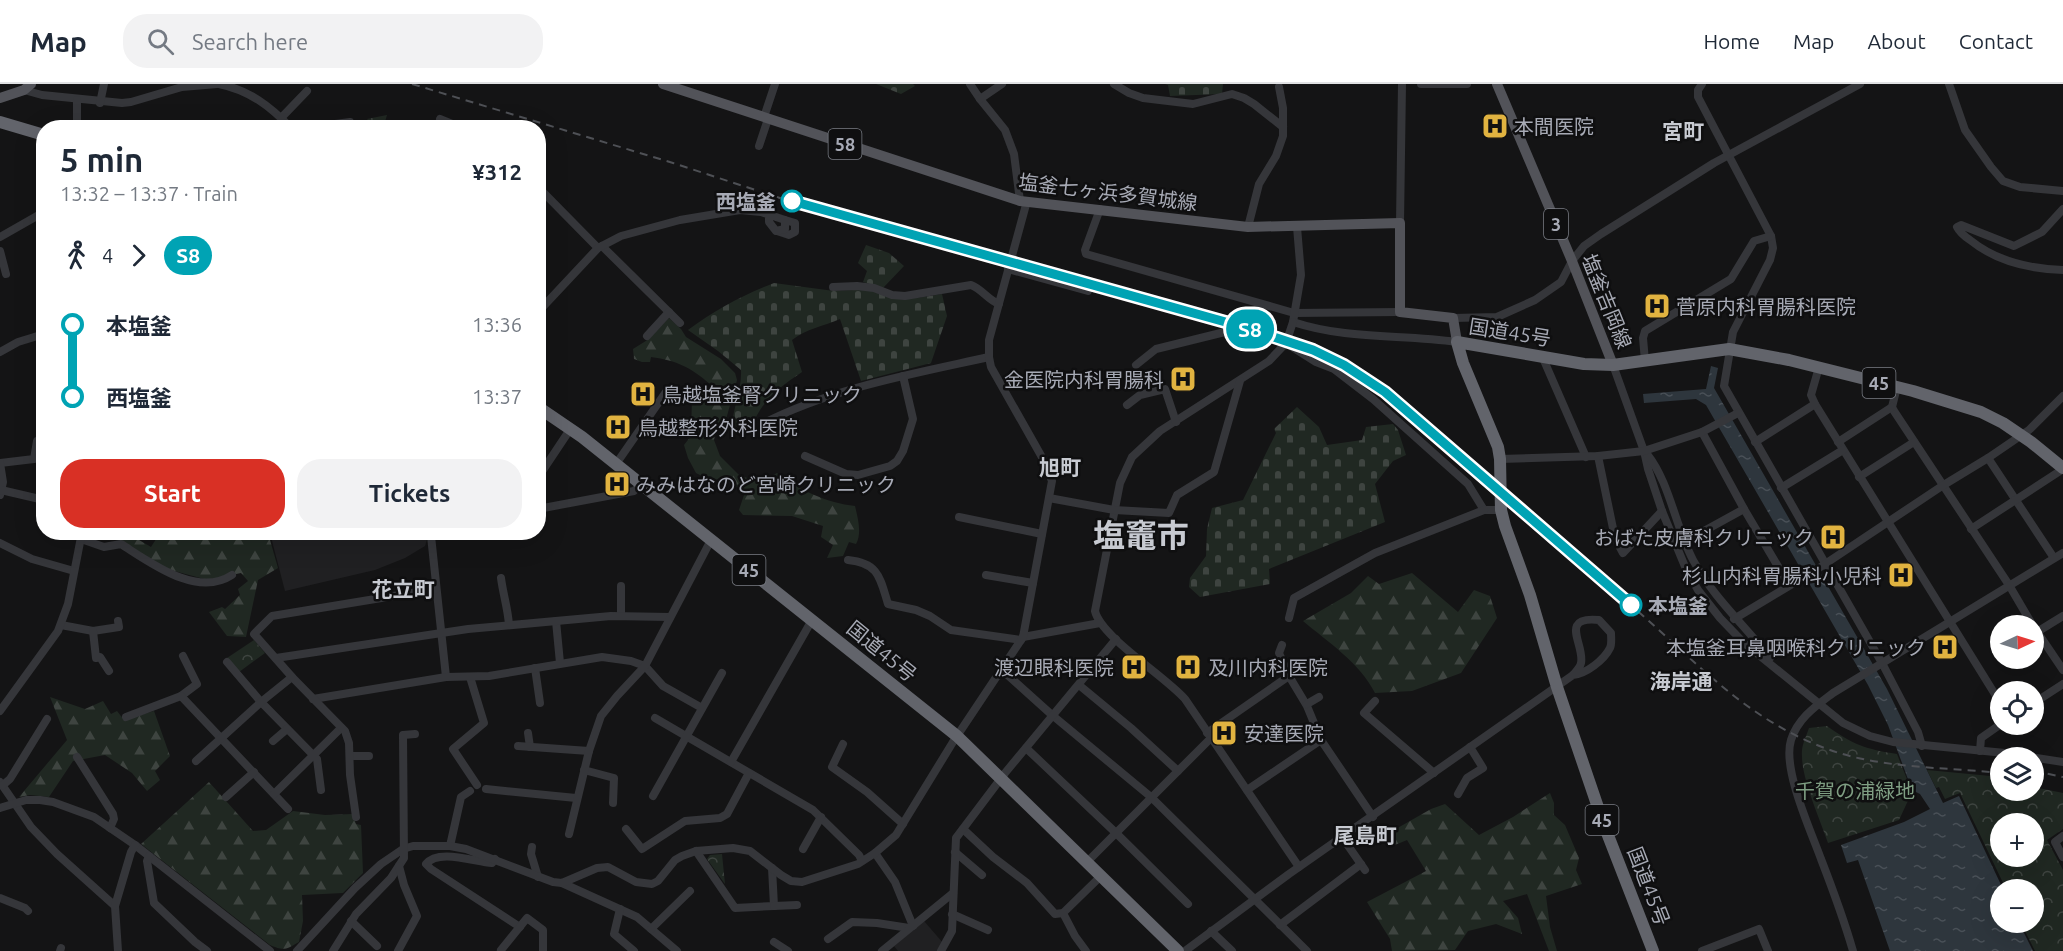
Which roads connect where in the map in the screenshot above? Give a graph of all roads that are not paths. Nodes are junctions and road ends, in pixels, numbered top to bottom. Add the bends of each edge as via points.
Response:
1 (104, 84) edge
2 (218, 84) edge
3 (663, 84) edge
4 (775, 84) edge
5 (970, 84) edge
6 (1002, 84) edge
7 (1114, 84) edge
8 (1402, 84) edge
9 (1421, 84) edge
10 (1467, 84) edge
11 (1497, 84) edge
12 (1702, 84) edge
13 (1860, 84) edge
14 (1948, 84) edge
15 (678, 86) edge
16 (28, 87) edge
17 (1279, 87) dead end
18 (249, 89) edge
19 (307, 91) dead end
20 (0, 98) edge
21 (980, 99) junction
22 (77, 100) junction
23 (100, 103) junction
24 (281, 118) joint
25 (440, 118) dead end
26 (766, 118) junction
27 (77, 120) edge
28 (444, 120) edge
29 (0, 122) edge
30 (1283, 127) junction
31 (36, 133) edge
32 (759, 146) dead end
33 (1729, 156) junction
34 (2063, 191) edge
35 (546, 195) edge
36 (1022, 198) junction
37 (1100, 209) junction
38 (2063, 209) edge
39 (769, 214) junction
40 (36, 217) edge
41 (1400, 223) junction
42 (1297, 226) junction
43 (1248, 227) junction
44 (1771, 236) junction
45 (0, 237) edge
46 (600, 247) junction
47 (0, 251) edge
48 (1572, 261) junction
49 (1008, 269) junction
50 (2063, 270) edge
51 (6, 274) dead end
52 (833, 286) dead end
53 (1088, 291) dead end
54 (546, 304) edge
55 (999, 304) junction
56 (669, 312) junction
57 (1400, 312) junction
58 (1294, 317) junction
59 (1453, 318) junction
60 (680, 323) dead end
61 (647, 336) dead end
62 (36, 337) edge
63 (1457, 342) junction
64 (1286, 343) junction
65 (1729, 349) junction
66 (1, 356) edge
67 (1542, 356) junction
68 (989, 357) junction
69 (1645, 361) junction
70 (1136, 365) dead end
71 (1613, 365) junction
72 (1819, 368) junction
73 (903, 376) junction
74 (1239, 381) junction
75 (1897, 387) junction
76 (668, 389) dead end
77 (2063, 396) edge
78 (1815, 404) junction
79 (1127, 405) dead end
80 (1892, 407) junction
81 (546, 412) edge
82 (1735, 415) junction
83 (1176, 422) junction
84 (762, 424) dead end
85 (571, 429) junction
86 (1702, 432) junction
87 (2021, 435) junction
88 (1755, 442) junction
89 (1838, 442) junction
90 (1914, 442) junction
91 (36, 447) edge
92 (1843, 450) junction
93 (1644, 451) junction
94 (805, 456) dead end
95 (1598, 456) junction
96 (1586, 457) junction
97 (1988, 458) junction
98 (1500, 459) junction
99 (0, 463) edge
100 (616, 464) junction
101 (546, 466) edge
102 (2063, 469) edge
103 (1860, 477) junction
104 (641, 484) junction
105 (1942, 486) junction
106 (1781, 488) junction
107 (1, 493) edge
108 (1049, 498) junction
109 (36, 499) edge
110 (2015, 500) junction
111 (546, 508) edge
112 (1744, 509) junction
113 (1114, 510) junction
114 (1484, 510) junction
115 (1501, 510) junction
116 (1662, 511) junction
117 (960, 517) dead end
118 (1888, 523) junction
119 (1971, 529) junction
120 (1042, 534) junction
121 (80, 540) edge
122 (89, 540) edge
123 (431, 540) edge
124 (711, 540) junction
125 (1684, 542) junction
126 (0, 543) edge
127 (2063, 553) edge
128 (2054, 558) junction
129 (848, 560) dead end
130 (1822, 566) junction
131 (74, 571) junction
132 (232, 575) dead end
133 (986, 575) dead end
134 (501, 578) dead end
135 (1033, 583) junction
136 (1789, 585) junction
137 (2009, 585) junction
138 (621, 586) dead end
139 (436, 589) junction
140 (2027, 615) edge
141 (621, 616) junction
142 (2063, 616) edge
143 (670, 617) junction
144 (1289, 618) dead end
145 (1734, 619) junction
146 (812, 620) junction
147 (118, 621) dead end
148 (556, 621) junction
149 (1951, 621) junction
150 (1100, 623) junction
151 (2044, 624) edge
152 (61, 625) junction
153 (509, 625) junction
154 (93, 632) junction
155 (440, 632) junction
156 (1022, 638) junction
157 (1116, 639) junction
158 (2044, 642) edge
159 (1282, 645) dead end
160 (183, 656) dead end
161 (276, 658) junction
162 (227, 662) dead end
163 (560, 663) junction
164 (1878, 665) junction
165 (645, 666) junction
166 (536, 668) junction
167 (1778, 669) junction
168 (1002, 670) junction
169 (2063, 670) edge
170 (109, 671) dead end
171 (722, 673) dead end
172 (1574, 675) junction
173 (1289, 676) junction
174 (292, 677) junction
175 (470, 677) junction
176 (446, 678) junction
177 (2063, 684) edge
178 (1078, 685) junction
179 (1990, 686) edge
180 (1557, 687) junction
181 (181, 696) junction
182 (2044, 696) edge
183 (1319, 697) dead end
184 (313, 699) junction
185 (1375, 701) dead end
186 (261, 702) junction
187 (540, 703) dead end
188 (1821, 703) junction
189 (1306, 704) junction
190 (702, 708) junction
191 (0, 711) edge
192 (1052, 716) junction
193 (126, 717) dead end
194 (655, 718) dead end
195 (47, 719) dead end
196 (341, 728) junction
197 (287, 729) junction
198 (1990, 731) edge
199 (528, 733) dead end
200 (415, 734) dead end
201 (1209, 735) junction
202 (957, 736) junction
203 (687, 737) junction
204 (222, 738) junction
205 (1321, 740) junction
206 (273, 741) dead end
207 (843, 744) dead end
208 (1919, 745) junction
209 (518, 746) dead end
210 (530, 747) junction
211 (1470, 747) junction
212 (1026, 748) junction
213 (589, 751) junction
214 (1980, 751) junction
215 (313, 755) junction
216 (350, 756) junction
217 (369, 756) dead end
218 (77, 757) dead end
219 (196, 761) dead end
220 (731, 762) junction
221 (2063, 762) edge
222 (584, 770) junction
223 (1178, 771) junction
224 (254, 772) junction
225 (749, 773) junction
226 (1434, 773) junction
227 (1001, 778) junction
228 (1, 783) edge
229 (486, 789) dead end
230 (321, 790) dead end
231 (1247, 790) junction
232 (274, 794) junction
233 (1458, 794) dead end
234 (653, 796) dead end
235 (226, 797) dead end
236 (1151, 797) junction
237 (576, 798) junction
238 (15, 803) junction
239 (614, 803) dead end
240 (0, 808) edge
241 (288, 809) dead end
242 (356, 817) dead end
243 (821, 817) junction
244 (1373, 817) junction
245 (903, 824) junction
246 (110, 828) junction
247 (626, 829) dead end
248 (963, 829) junction
249 (1116, 833) junction
250 (569, 834) dead end
251 (1342, 837) junction
252 (2063, 837) edge
253 (135, 845) junction
254 (450, 846) junction
255 (532, 847) dead end
256 (403, 849) junction
257 (803, 849) dead end
258 (696, 850) junction
259 (955, 852) junction
260 (875, 853) junction
261 (149, 856) junction
262 (2063, 857) edge
263 (495, 860) junction
264 (862, 861) junction
265 (1087, 862) junction
266 (399, 866) junction
267 (1299, 867) junction
268 (772, 868) junction
269 (982, 875) dead end
270 (1101, 876) junction
271 (538, 877) junction
272 (562, 883) junction
273 (690, 891) dead end
274 (953, 893) junction
275 (0, 898) edge
276 (1254, 900) junction
277 (1188, 904) dead end
278 (796, 905) dead end
279 (115, 906) junction
280 (774, 906) junction
281 (620, 909) junction
282 (28, 911) dead end
283 (1063, 913) junction
284 (952, 914) junction
285 (351, 921) junction
286 (1280, 925) junction
287 (520, 927) junction
288 (911, 927) junction
289 (651, 929) junction
290 (988, 930) dead end
291 (1211, 931) junction
292 (828, 939) dead end
293 (774, 942) dead end
294 (376, 946) dead end
295 (1718, 948) edge
296 (501, 950) edge
297 (118, 951) edge
298 (207, 951) edge
299 (270, 951) edge
300 (297, 951) edge
301 (333, 951) edge
302 (398, 951) edge
303 (543, 951) edge
304 (634, 951) edge
305 (677, 951) edge
306 (788, 951) edge
307 (882, 951) edge
308 (941, 951) edge
309 (1086, 951) edge
310 (1178, 951) edge
311 (1185, 951) edge
312 (1232, 951) edge
313 (1307, 951) edge
314 (1653, 951) edge
315 (1702, 951) edge
316 (1768, 951) edge
317 (1853, 951) edge

1 - 23 street
2 - 18 street
2 - 23 street via 182,87 131,102
3 - 15 main road, 塩釜七ヶ浜多賀城線 / 58
4 - 26 street
5 - 21 street
6 - 21 street
7 - 30 street via 1143,98 1193,104 1232,94 1249,101
8 - 41 street
9 - 10 street
11 - 48 main road, 塩釜吉岡線 / 3
12 - 33 street via 1698,97
13 - 33 street
14 - 34 street via 1965,130 2003,181 2020,187
15 - 26 main road, 塩釜七ヶ浜多賀城線 / 58
16 - 20 main road
16 - 22 street via 42,95
17 - 30 street
18 - 24 street
19 - 24 street
21 - 36 street via 1005,130
22 - 23 street
22 - 27 street
25 - 28 street
26 - 32 street
26 - 36 main road, 塩釜七ヶ浜多賀城線 / 58
29 - 31 highway
30 - 43 street via 1276,156 1258,184
33 - 44 street
33 - 48 street via 1601,234
35 - 46 street
36 - 37 main road, 塩釜七ヶ浜多賀城線 / 58
36 - 49 street
37 - 43 main road, 塩釜七ヶ浜多賀城線 / 58
37 - 58 street via 1086,254
38 - 50 street via 2042,232 2013,246 1961,225 1957,227 1979,248 2004,260
39 - 39 street via 769,222 776,231 785,228 785,220
39 - 46 street via 740,210 680,220 621,236
40 - 45 street
41 - 42 main road, 塩釜七ヶ浜多賀城線 / 58
41 - 57 main road
42 - 43 main road, 塩釜七ヶ浜多賀城線 / 58
42 - 58 street via 1301,275
44 - 65 street via 1770,260 1733,332
44 - 69 street via 1754,241 1731,279 1644,331
46 - 54 street
46 - 56 street
47 - 51 street
48 - 59 street via 1561,282 1514,311 1487,319
48 - 71 main road, 塩釜吉岡線 / 3
49 - 53 street
49 - 55 street
52 - 55 street via 874,288 905,296 970,285
55 - 68 street via 989,340
56 - 60 street
56 - 61 street
57 - 58 street
57 - 59 main road
58 - 63 street via 1329,332
58 - 64 street
59 - 63 main road
62 - 66 street via 12,346
63 - 67 highway, 国道45号 / 45
63 - 98 highway, 国道45号 / 45
64 - 70 street via 1237,329 1156,349
64 - 74 street via 1269,361
64 - 114 street via 1334,369 1373,399 1468,484
65 - 69 highway, 国道45号 / 45
65 - 72 highway, 国道45号 / 45
65 - 82 street via 1724,386
67 - 71 highway, 国道45号 / 45
67 - 96 street
68 - 73 street
68 - 108 street via 1051,475
69 - 71 highway, 国道45号 / 45
71 - 93 street
72 - 75 highway, 国道45号 / 45
72 - 78 street via 1811,395
73 - 84 street via 790,409
73 - 94 street via 913,419 897,461 858,475 846,474
74 - 83 street
74 - 113 street via 1214,472 1178,495 1169,513
75 - 80 street
75 - 87 highway, 国道45号 / 45 via 1981,412
76 - 100 street
77 - 87 street
78 - 88 street
78 - 89 street
79 - 83 street via 1140,395 1165,389
80 - 89 street
80 - 90 street
81 - 85 highway, 国道45号 / 45
82 - 86 street
82 - 88 street
83 - 113 street via 1160,431 1132,458 1120,483
85 - 100 highway, 国道45号 / 45
85 - 101 street
86 - 93 street
86 - 112 street
87 - 97 street
87 - 102 highway, 国道45号 / 45
88 - 106 street
89 - 92 street
90 - 103 street
90 - 105 street
91 - 99 street via 34,459
92 - 103 street
92 - 106 street
93 - 95 street
93 - 116 street
93 - 125 street via 1656,466
95 - 96 street
95 - 116 street via 1615,538 1623,553
96 - 98 street
97 - 105 street
97 - 110 street
98 - 115 highway, 国道45号 / 45
99 - 107 street
100 - 104 highway, 国道45号 / 45
102 - 110 street
103 - 118 street
104 - 111 street via 634,491
104 - 124 highway, 国道45号 / 45
105 - 118 street
105 - 119 street
106 - 130 street
107 - 109 street
108 - 113 street
108 - 120 street
110 - 119 street
110 - 128 street
112 - 125 street
112 - 136 street
113 - 150 street via 1095,605
114 - 115 street
114 - 144 street via 1348,568 1294,598
115 - 180 highway, 国道45号 / 45
116 - 167 street via 1698,590 1744,644
117 - 120 street
118 - 130 street
118 - 149 street
119 - 137 street
120 - 135 street
121 - 131 street
122 - 132 street via 104,547 122,544 162,570 199,583
123 - 139 street
124 - 143 street
124 - 146 highway, 国道45号 / 45
125 - 145 street via 1707,584
126 - 131 street via 32,559
127 - 128 street
128 - 137 street
129 - 156 street via 862,561 876,571 892,606 916,610 951,630
130 - 136 street
130 - 164 street
131 - 152 street
133 - 135 street
134 - 153 street
135 - 156 street
136 - 145 street
137 - 140 street
137 - 149 street
138 - 141 street
139 - 155 street
139 - 161 street via 272,616 254,634
141 - 143 street
141 - 148 street
142 - 151 street
143 - 165 street
145 - 167 street
146 - 202 highway, 国道45号 / 45
146 - 220 street
147 - 154 street via 119,627
148 - 153 street
148 - 163 street
149 - 164 street
149 - 179 street
150 - 156 street
150 - 157 street
152 - 154 street
152 - 191 street
153 - 155 street
154 - 170 street via 96,658 100,657
155 - 161 street
155 - 176 street
156 - 168 street
157 - 178 street
157 - 201 street via 1173,686
158 - 169 street
159 - 173 street via 1279,653
160 - 181 street via 197,684
161 - 174 street
162 - 186 street
163 - 165 street via 602,657
163 - 166 street
164 - 188 street
164 - 208 street via 1918,732
165 - 190 street via 663,686
165 - 213 street via 602,716
166 - 175 street
166 - 187 street
167 - 188 street
168 - 192 street
168 - 202 street
171 - 190 street
172 - 172 street via 1581,665 1575,628 1581,622 1599,620 1611,633 1610,647 1602,659 1581,675
172 - 180 street
173 - 189 street
173 - 201 street
174 - 184 street
174 - 186 street
175 - 176 street
175 - 254 street via 484,723 453,749 473,788 460,797
176 - 184 street
177 - 182 street
178 - 192 street
178 - 223 street
180 - 211 street
180 - 314 highway, 国道45号 / 45
181 - 193 street
181 - 204 street
183 - 189 street
184 - 196 street
185 - 226 street via 1364,713
186 - 197 street
186 - 204 street
188 - 208 street via 1855,730 1893,742
188 - 317 street via 1798,725 1791,739 1790,764
189 - 205 street
190 - 203 street
192 - 212 street
192 - 236 street
194 - 203 street
195 - 228 street via 10,779
196 - 215 street
196 - 216 street via 350,743
197 - 206 street
197 - 215 street
198 - 214 street via 1980,738
199 - 210 street
200 - 256 street via 403,735
201 - 223 street
201 - 231 street
202 - 227 highway, 国道45号 / 45
202 - 245 street
203 - 220 street
203 - 234 street
204 - 219 street
204 - 224 street
205 - 231 street
205 - 244 street
207 - 245 street via 828,765
208 - 214 street
209 - 210 street
210 - 213 street
211 - 226 street
211 - 233 street via 1483,768 1467,778
212 - 227 street
212 - 249 street
213 - 222 street
214 - 221 street
215 - 230 street via 317,759
215 - 232 street
216 - 217 street
216 - 242 street
218 - 246 street via 113,814
220 - 225 street
222 - 237 street
222 - 239 street via 614,778
223 - 236 street
224 - 232 street
224 - 235 street
225 - 243 street
225 - 247 street via 727,814 720,818 685,821 642,849
226 - 244 street
227 - 248 street
227 - 265 highway, 国道45号 / 45
228 - 238 street
229 - 237 street
231 - 267 street
232 - 241 street
236 - 249 street
236 - 276 street
237 - 250 street
238 - 240 street
238 - 246 street via 53,802 94,817
238 - 279 street via 22,817 44,840
243 - 257 street
243 - 264 street
244 - 251 street
245 - 260 street
246 - 253 street
248 - 259 street via 956,838
248 - 283 street via 1027,883 1055,914
249 - 265 street
249 - 277 street
251 - 267 street
251 - 286 street via 1363,867
252 - 262 street via 2055,842
253 - 261 street
253 - 279 street
254 - 256 street via 425,844
254 - 263 street
255 - 271 street
256 - 266 street via 404,858
256 - 300 street via 355,888
258 - 268 street via 750,850
258 - 272 street via 675,860 652,884 636,882 608,867
258 - 280 street via 735,908
259 - 269 street
259 - 274 street
260 - 264 street
260 - 288 street via 895,882
261 - 298 street via 154,903
261 - 299 street
263 - 271 street
263 - 287 street via 492,863 439,857 426,864
264 - 268 street via 802,882 791,881
265 - 270 highway, 国道45号 / 45
266 - 285 street
266 - 302 street via 417,916
267 - 276 street
268 - 280 street
270 - 283 street
270 - 310 highway, 国道45号 / 45
271 - 272 street
272 - 281 street
273 - 289 street
274 - 284 street
274 - 288 street
275 - 282 street
276 - 286 street
276 - 291 street
278 - 280 street
279 - 297 street
281 - 289 street
281 - 304 street via 614,934
283 - 309 street
284 - 290 street
284 - 308 street via 952,931
285 - 294 street
285 - 301 street
286 - 313 street
287 - 296 street
287 - 303 street via 527,918 543,930
288 - 292 street via 852,922
288 - 307 street
289 - 305 street
291 - 311 street
291 - 312 street
293 - 306 street
295 - 315 street
295 - 316 street via 1759,929

